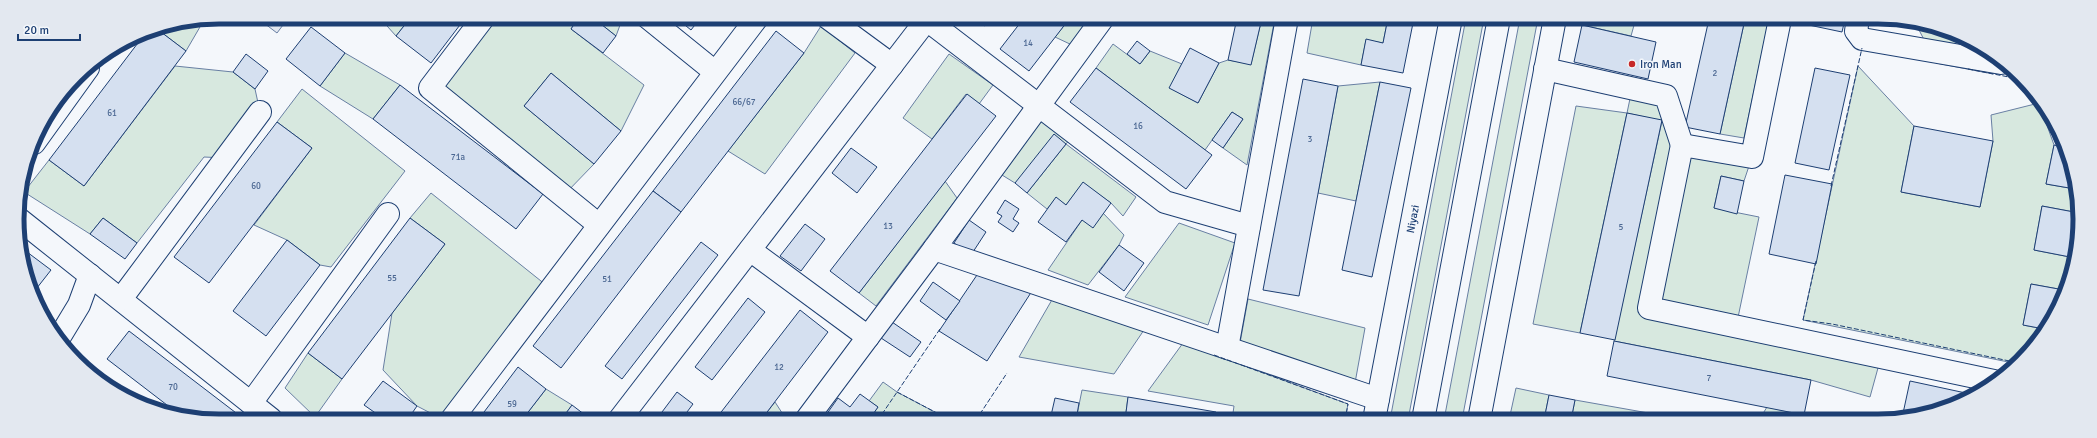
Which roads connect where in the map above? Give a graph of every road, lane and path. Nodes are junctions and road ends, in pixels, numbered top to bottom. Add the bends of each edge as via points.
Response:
1 (479, 24) edge
2 (656, 24) edge
3 (751, 24) edge
4 (836, 24) edge
5 (924, 24) edge
6 (934, 24) edge
7 (1098, 24) edge
8 (1286, 24) edge
9 (1450, 24) edge
10 (1498, 24) edge
11 (1554, 24) edge
12 (1779, 24) edge
13 (1857, 24) edge
14 (1993, 62) edge
15 (892, 65) junction
16 (1545, 69) junction
17 (715, 72) junction
18 (71, 91) edge
19 (1038, 104) junction
20 (60, 107) edge
21 (260, 112) dead end
22 (1682, 145) junction
23 (388, 214) dead end
24 (24, 223) edge
25 (599, 225) junction
26 (1249, 226) junction
27 (934, 249) junction
28 (750, 250) junction
29 (90, 275) junction
30 (121, 299) junction
31 (61, 334) edge
32 (868, 337) junction
33 (1227, 348) junction
34 (1988, 380) edge
35 (1378, 399) junction
36 (251, 403) junction
37 (265, 414) edge
38 (457, 414) edge
39 (624, 414) edge
40 (810, 414) edge
41 (1375, 414) edge
42 (1424, 414) edge
43 (1480, 414) edge

1 - 25 main road via 430,88
2 - 17 main road
3 - 17 main road
4 - 15 main road
5 - 15 main road
6 - 19 main road
7 - 19 main road
8 - 26 main road
9 - 35 main road, Niyazi
10 - 42 main road
11 - 16 main road
12 - 22 main road via 1752,157
13 - 14 main road via 1856,31 1862,39
15 - 28 main road
16 - 22 main road via 1666,96
16 - 43 main road
17 - 25 main road
18 - 20 main road
19 - 26 main road via 1164,202
19 - 27 main road
21 - 30 main road
22 - 34 main road via 1649,308
23 - 36 main road
24 - 29 main road
25 - 38 main road
26 - 33 main road
27 - 32 main road
27 - 33 main road
28 - 32 main road
28 - 39 main road
29 - 30 main road
29 - 31 main road via 79,305
30 - 36 main road
32 - 40 main road
33 - 35 main road
35 - 41 main road, Niyazi
36 - 37 main road

